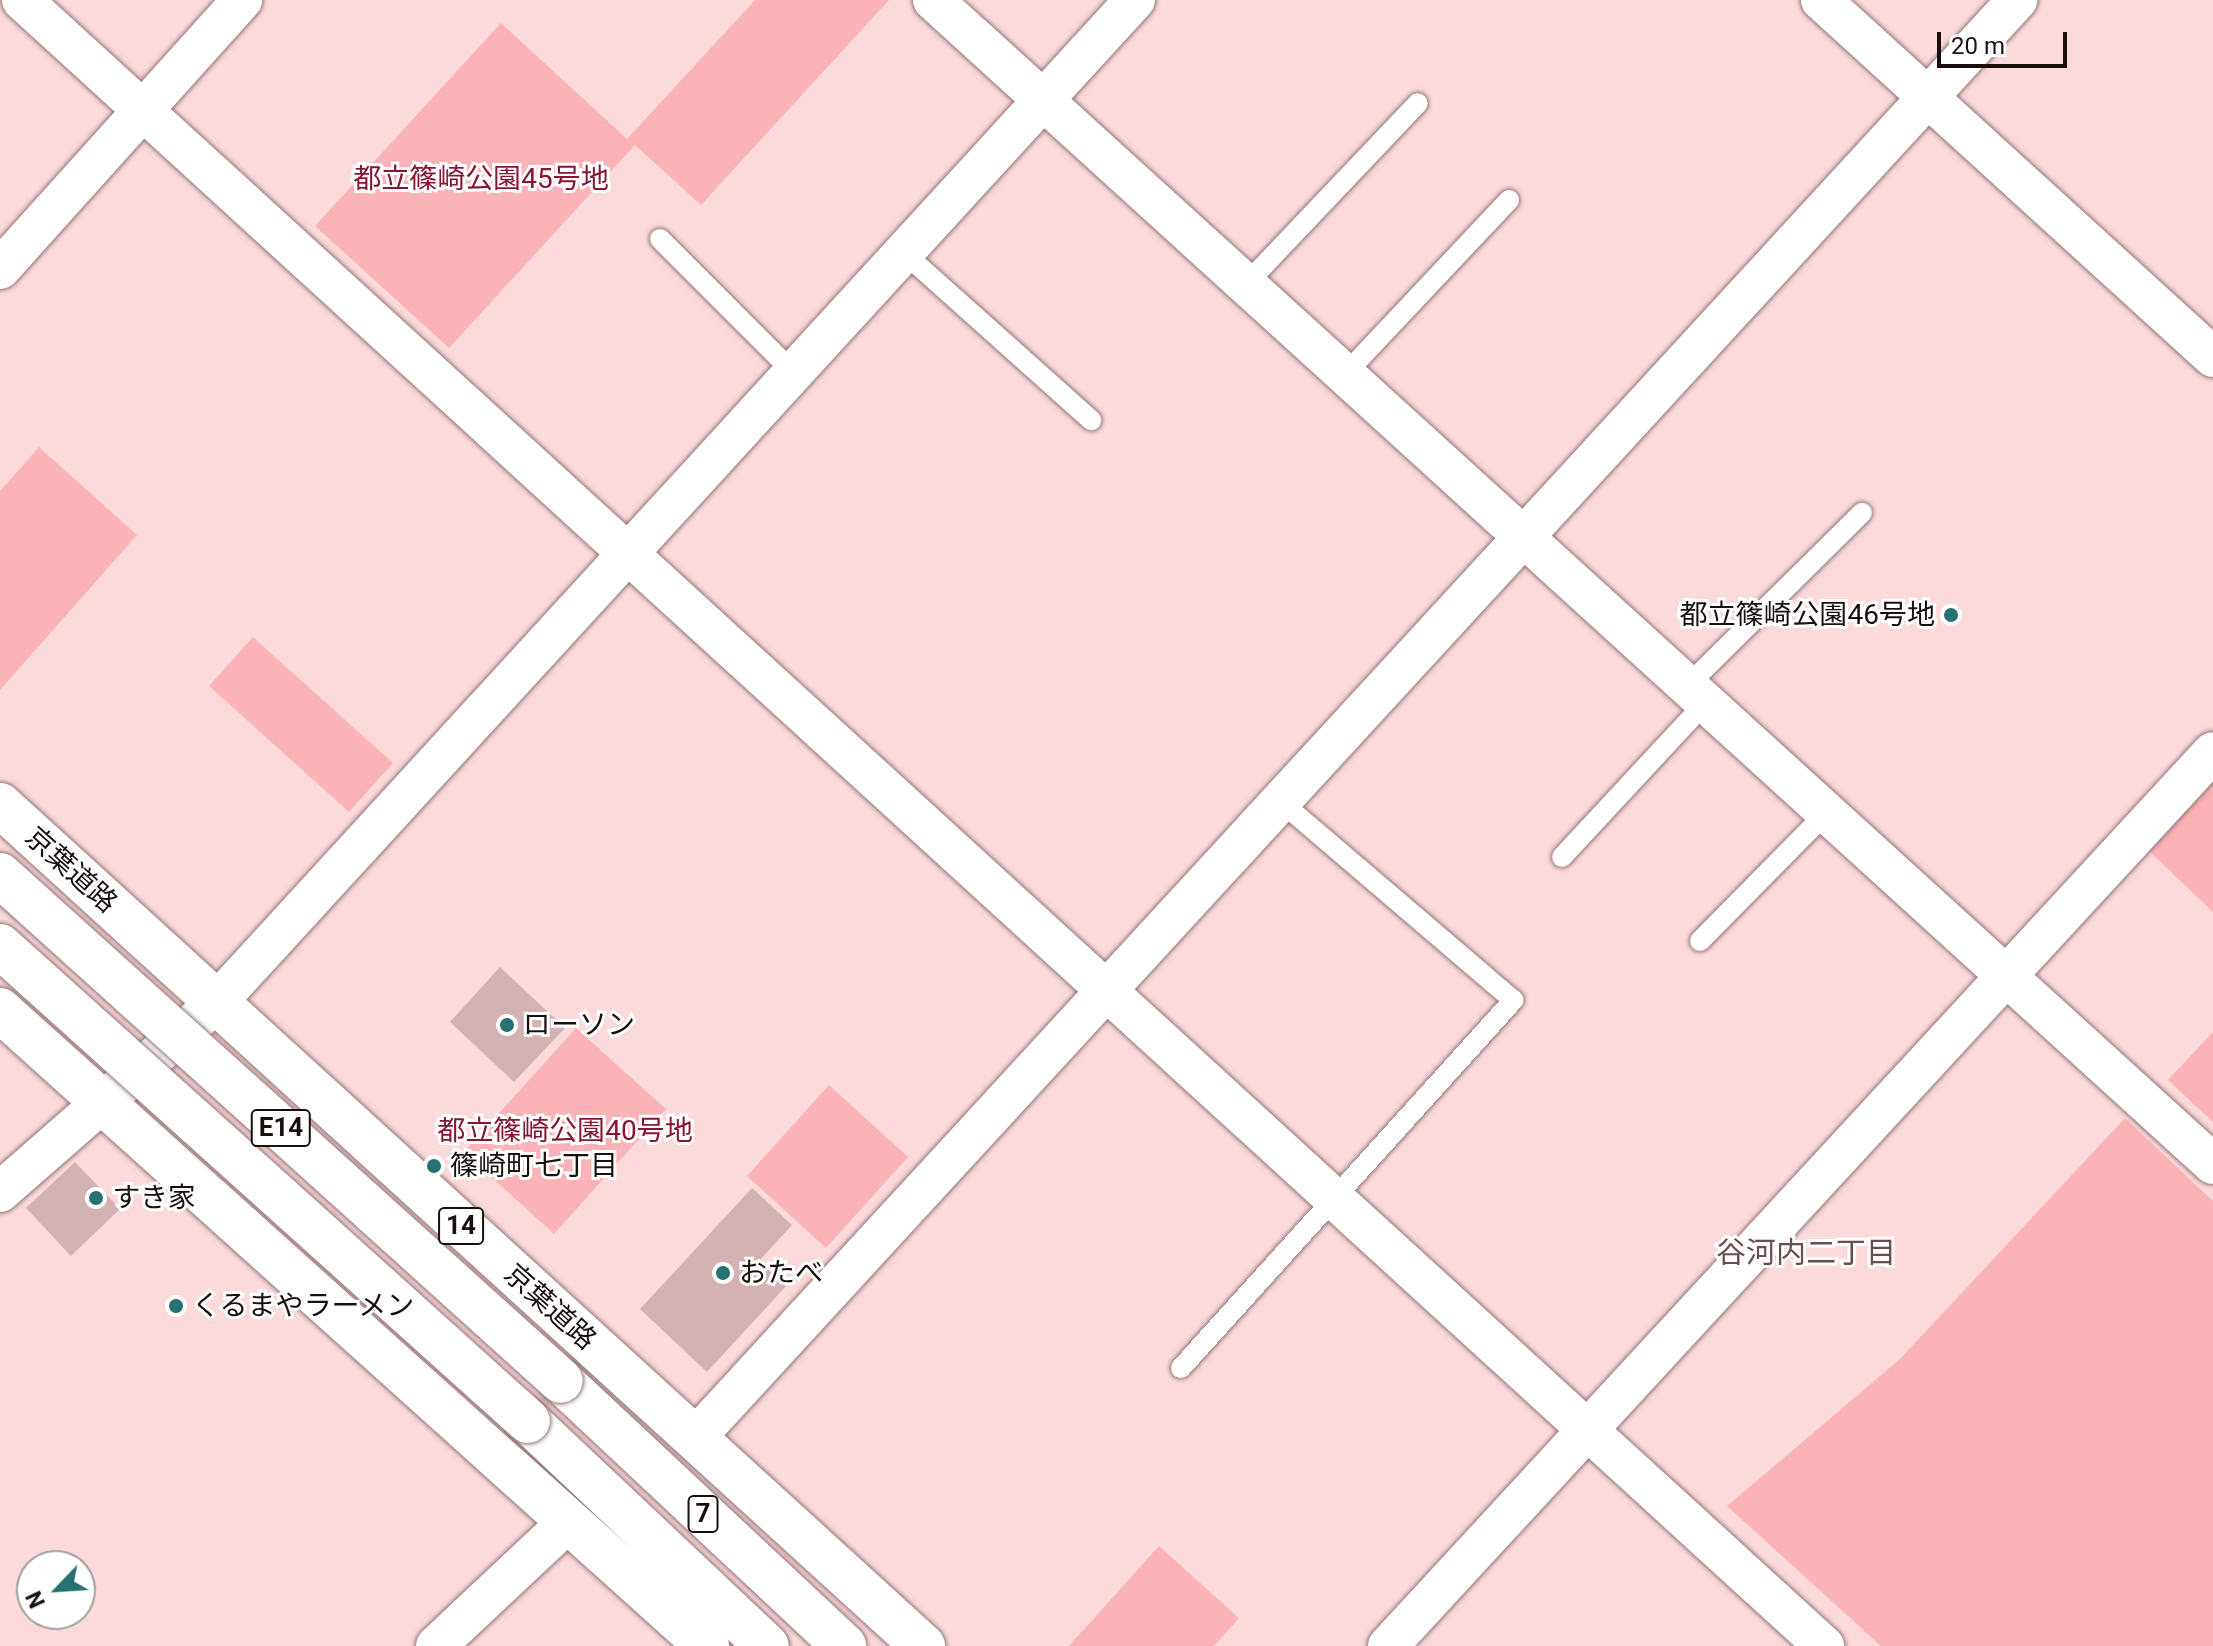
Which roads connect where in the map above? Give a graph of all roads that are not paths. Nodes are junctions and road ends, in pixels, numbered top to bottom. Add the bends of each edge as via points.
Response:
1 (22, 0) edge
2 (242, 0) edge
3 (933, 0) edge
4 (1135, 0) edge
5 (1821, 0) edge
6 (2017, 0) edge
7 (1930, 97) junction
8 (1040, 102) junction
9 (1418, 103) dead end
10 (142, 109) junction
11 (1509, 200) dead end
12 (660, 239) dead end
13 (902, 251) junction
14 (0, 269) edge
15 (1249, 281) junction
16 (2213, 357) edge
17 (1348, 371) junction
18 (793, 372) junction
19 (1091, 420) dead end
20 (1862, 513) dead end
21 (1525, 533) junction
22 (632, 551) junction
23 (1699, 692) junction
24 (2213, 752) edge
25 (1279, 800) junction
26 (0, 805) edge
27 (1829, 810) junction
28 (1562, 857) dead end
29 (0, 875) edge
30 (1700, 941) dead end
31 (0, 946) edge
32 (2010, 973) junction
33 (1105, 988) junction
34 (217, 1002) junction
35 (0, 1010) edge
36 (98, 1100) junction
37 (2213, 1164) edge
38 (0, 1192) edge
39 (1338, 1200) junction
40 (1181, 1368) dead end
41 (561, 1381) joint
42 (528, 1421) joint
43 (1590, 1431) junction
44 (694, 1439) junction
45 (568, 1522) junction
46 (436, 1646) edge
47 (707, 1646) edge
48 (767, 1646) edge
49 (844, 1646) edge
50 (923, 1646) edge
51 (1388, 1646) edge
52 (1824, 1646) edge

1 - 10 street
2 - 10 street
3 - 8 street
4 - 8 street
5 - 7 street
6 - 7 street
7 - 16 street
7 - 21 street
8 - 13 street
8 - 15 street
9 - 15 lane
10 - 14 street
10 - 22 street
11 - 17 lane
12 - 18 lane
13 - 18 street
13 - 19 lane
15 - 17 street
17 - 21 street
18 - 22 street
20 - 23 lane
21 - 23 street
21 - 25 street
22 - 33 street
22 - 34 street
23 - 27 street
23 - 28 lane
24 - 32 street
25 - 33 street
25 - 39 lane via 1513,1000
26 - 34 highway, 京葉道路 / 14
27 - 30 lane
27 - 32 street
29 - 41 highway, 京葉道路 / E14, bridge
31 - 42 highway, E14, bridge
32 - 37 street
32 - 43 street
33 - 39 street
33 - 44 street
34 - 36 street
34 - 44 highway, 京葉道路 / 14
35 - 36 highway
36 - 38 street
36 - 45 highway
39 - 40 lane
39 - 43 street
41 - 49 highway, 7
42 - 48 highway, 7
43 - 51 street
43 - 52 street
44 - 50 highway, 京葉道路 / 14
45 - 46 street
45 - 47 highway

